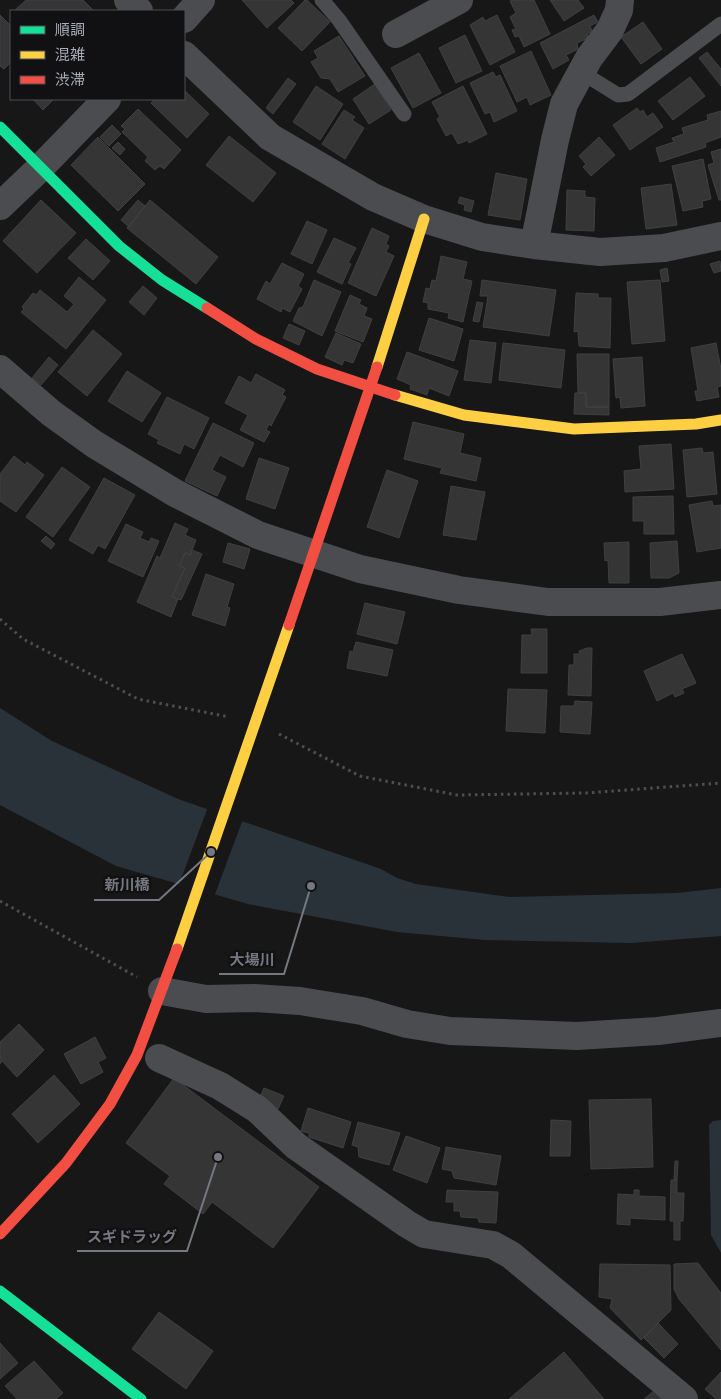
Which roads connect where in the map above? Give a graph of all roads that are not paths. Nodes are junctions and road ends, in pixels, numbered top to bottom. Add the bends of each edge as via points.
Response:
1 (128, 0) edge
2 (201, 0) edge
3 (322, 0) edge
4 (459, 0) edge
5 (620, 0) edge
6 (138, 10) edge
7 (185, 18) edge
8 (721, 24) edge
9 (396, 34) dead end
10 (185, 56) edge
11 (581, 72) junction
12 (106, 100) edge
13 (404, 114) dead end
14 (0, 127) edge
15 (40, 168) junction
16 (0, 206) edge
17 (424, 220) junction
18 (721, 236) edge
19 (534, 245) junction
20 (0, 369) edge
21 (370, 388) junction
22 (721, 420) edge
23 (721, 595) edge
24 (166, 979) junction
25 (721, 1023) edge
26 (159, 1058) dead end
27 (0, 1234) edge
28 (0, 1291) edge
29 (141, 1399) edge
30 (684, 1399) edge

1 - 6 street
2 - 7 street
3 - 13 lane
4 - 9 street
5 - 11 street via 610,30
8 - 11 lane via 628,94 618,95
10 - 17 street via 270,137 373,197
11 - 19 street via 564,104
12 - 15 street
14 - 15 street
15 - 16 street
15 - 21 street via 119,246 162,280 256,339 317,369
17 - 19 street via 482,237
17 - 21 street
18 - 19 street via 664,248 600,252
20 - 23 street via 51,413 94,444 175,493 258,535 360,569 459,590 548,602 660,602
21 - 22 street via 464,415 574,428 696,424
21 - 24 street
24 - 25 street via 206,999 300,1001 450,1031 577,1036
24 - 27 street via 137,1055 110,1104 66,1163
26 - 30 street via 220,1086 257,1109 296,1146 424,1234 493,1245 511,1255
28 - 29 street

